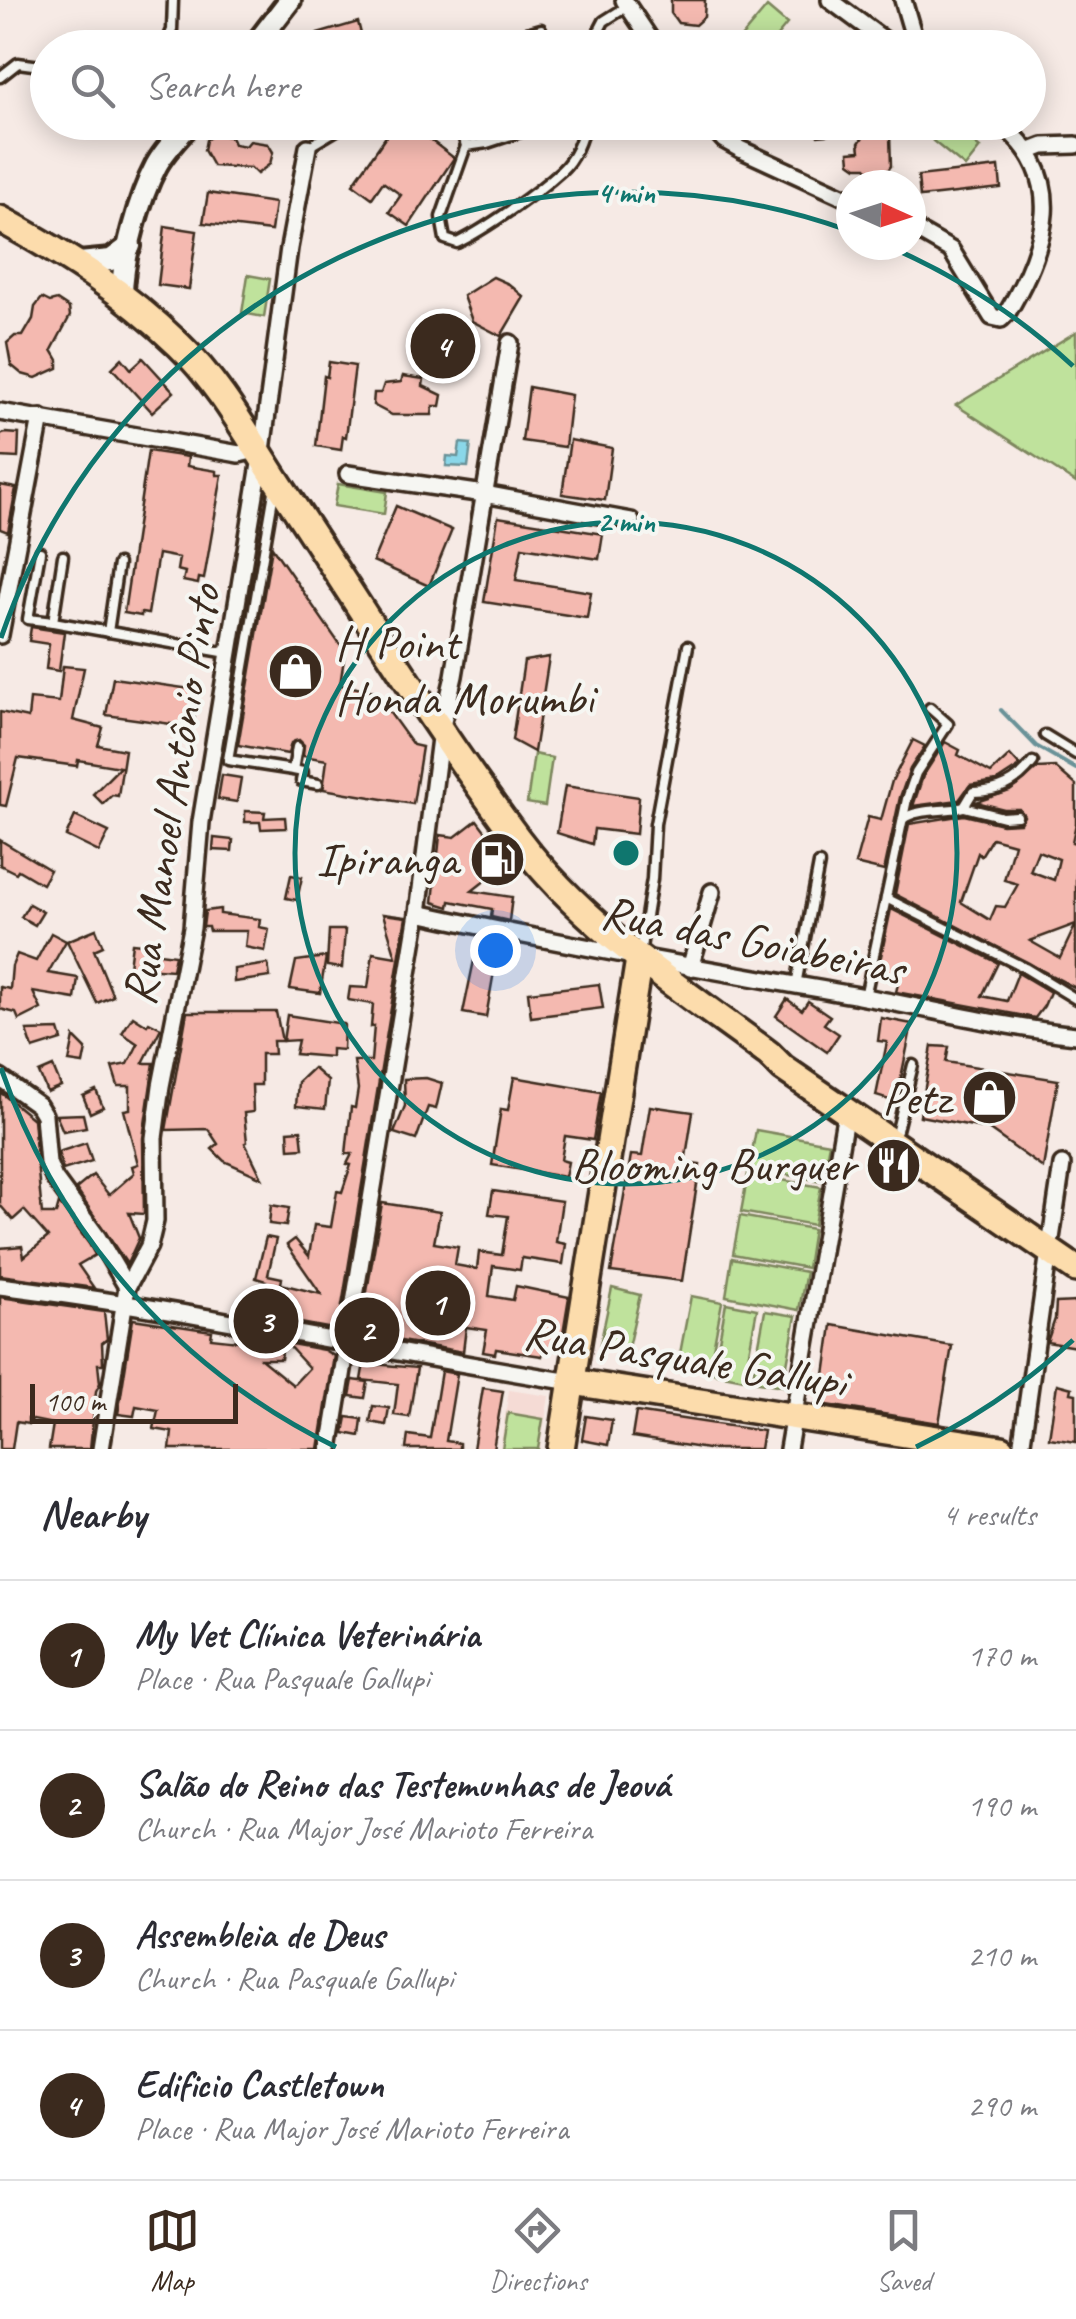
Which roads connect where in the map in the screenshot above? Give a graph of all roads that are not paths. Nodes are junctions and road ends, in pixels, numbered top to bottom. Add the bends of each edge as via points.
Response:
1 (173, 0) edge
2 (290, 0) edge
3 (830, 0) edge
4 (903, 0) edge
5 (626, 3) edge
6 (541, 29) dead end
7 (172, 30) edge
8 (267, 30) edge
9 (537, 30) edge
10 (600, 30) edge
11 (644, 30) edge
12 (871, 30) edge
13 (912, 30) edge
14 (30, 64) edge
15 (0, 76) edge
16 (176, 140) edge
17 (320, 140) edge
18 (464, 140) edge
19 (496, 140) edge
20 (582, 140) edge
21 (724, 140) edge
22 (1022, 140) edge
23 (1076, 145) edge
24 (466, 146) junction
25 (308, 147) joint
26 (1030, 150) junction
27 (836, 193) edge
28 (0, 220) edge
29 (926, 236) edge
30 (130, 246) junction
31 (79, 263) junction
32 (122, 296) junction
33 (510, 342) dead end
34 (0, 412) edge
35 (41, 418) junction
36 (259, 454) junction
37 (348, 474) dead end
38 (276, 481) junction
39 (484, 494) junction
40 (631, 521) dead end
41 (40, 552) dead end
42 (64, 556) dead end
43 (118, 564) dead end
44 (53, 622) junction
45 (108, 632) junction
46 (0, 634) edge
47 (688, 646) dead end
48 (230, 653) junction
49 (930, 708) dead end
50 (442, 730) junction
51 (1044, 734) dead end
52 (297, 747) dead end
53 (1076, 754) edge
54 (1034, 762) dead end
55 (293, 770) junction
56 (318, 784) dead end
57 (964, 807) junction
58 (1017, 816) dead end
59 (904, 819) junction
60 (819, 864) dead end
61 (712, 892) dead end
62 (886, 898) junction
63 (418, 913) junction
64 (639, 958) junction
65 (690, 968) junction
66 (796, 985) junction
67 (865, 997) junction
68 (1076, 999) edge
69 (1076, 1035) edge
70 (769, 1054) junction
71 (913, 1065) dead end
72 (0, 1078) edge
73 (846, 1112) junction
74 (905, 1136) junction
75 (1062, 1165) dead end
76 (1050, 1245) junction
77 (1076, 1255) edge
78 (1076, 1269) edge
79 (0, 1286) edge
80 (127, 1295) junction
81 (348, 1345) junction
82 (572, 1382) junction
83 (794, 1417) junction
84 (101, 1449) edge
85 (330, 1449) edge
86 (561, 1449) edge
87 (788, 1449) edge
88 (1002, 1449) edge
89 (1021, 1449) edge

1 - 7 lane
2 - 8 street
3 - 12 street
4 - 13 street
5 - 10 lane
5 - 11 street
6 - 9 lane
14 - 15 lane via 18,63
16 - 30 street via 156,164
17 - 25 lane
18 - 24 lane
19 - 24 lane
20 - 24 lane via 563,169 458,244 445,239 442,217
21 - 27 street
22 - 26 street
23 - 26 street
25 - 36 street, Rua Manoel Antônio Pinto
26 - 29 street via 1043,189 1043,238 1001,318 992,317 951,250
28 - 31 main road
30 - 31 street via 112,260
30 - 32 street
31 - 32 main road
32 - 36 main road via 182,348
33 - 39 street
34 - 35 street
35 - 36 street
35 - 46 street
36 - 38 main road
36 - 48 street, Rua Manoel Antônio Pinto
37 - 39 street
38 - 50 main road
38 - 55 lane via 228,760
39 - 40 street
39 - 50 street
41 - 44 lane via 28,619
42 - 44 lane
43 - 45 lane
44 - 45 lane
45 - 48 lane
47 - 64 lane via 654,824
48 - 80 street, Rua Manoel Antônio Pinto via 192,928 154,1138 155,1220
49 - 59 lane via 948,720 916,773
50 - 63 street
50 - 64 main road via 553,881
51 - 53 lane
52 - 55 lane
54 - 57 lane via 994,792 973,792
55 - 56 lane via 303,772 302,781
57 - 58 lane
57 - 59 lane
59 - 62 lane
60 - 66 lane
61 - 65 street
62 - 67 lane
62 - 68 lane
63 - 64 street, Rua das Goiabeiras
63 - 81 street
64 - 65 street, Rua das Goiabeiras
64 - 70 main road
64 - 82 main road
65 - 66 street, Rua das Goiabeiras
66 - 67 street, Rua das Goiabeiras
67 - 69 street, Rua das Goiabeiras
70 - 73 main road
70 - 74 main road via 786,1057
71 - 74 lane
72 - 80 street via 44,1115 54,1178 98,1238
73 - 74 main road via 851,1107
73 - 76 main road
73 - 83 street
74 - 76 main road
75 - 76 street
76 - 77 main road
76 - 78 main road
76 - 89 street
79 - 80 street, Rua Pasquale Gallupi
80 - 81 street, Rua Pasquale Gallupi
80 - 84 street, Rua Manoel Antônio Pinto
81 - 82 street, Rua Pasquale Gallupi
81 - 85 street
82 - 83 main road, Rua Pasquale Gallupi
82 - 86 main road
83 - 87 street
83 - 88 main road, Rua Pasquale Gallupi

